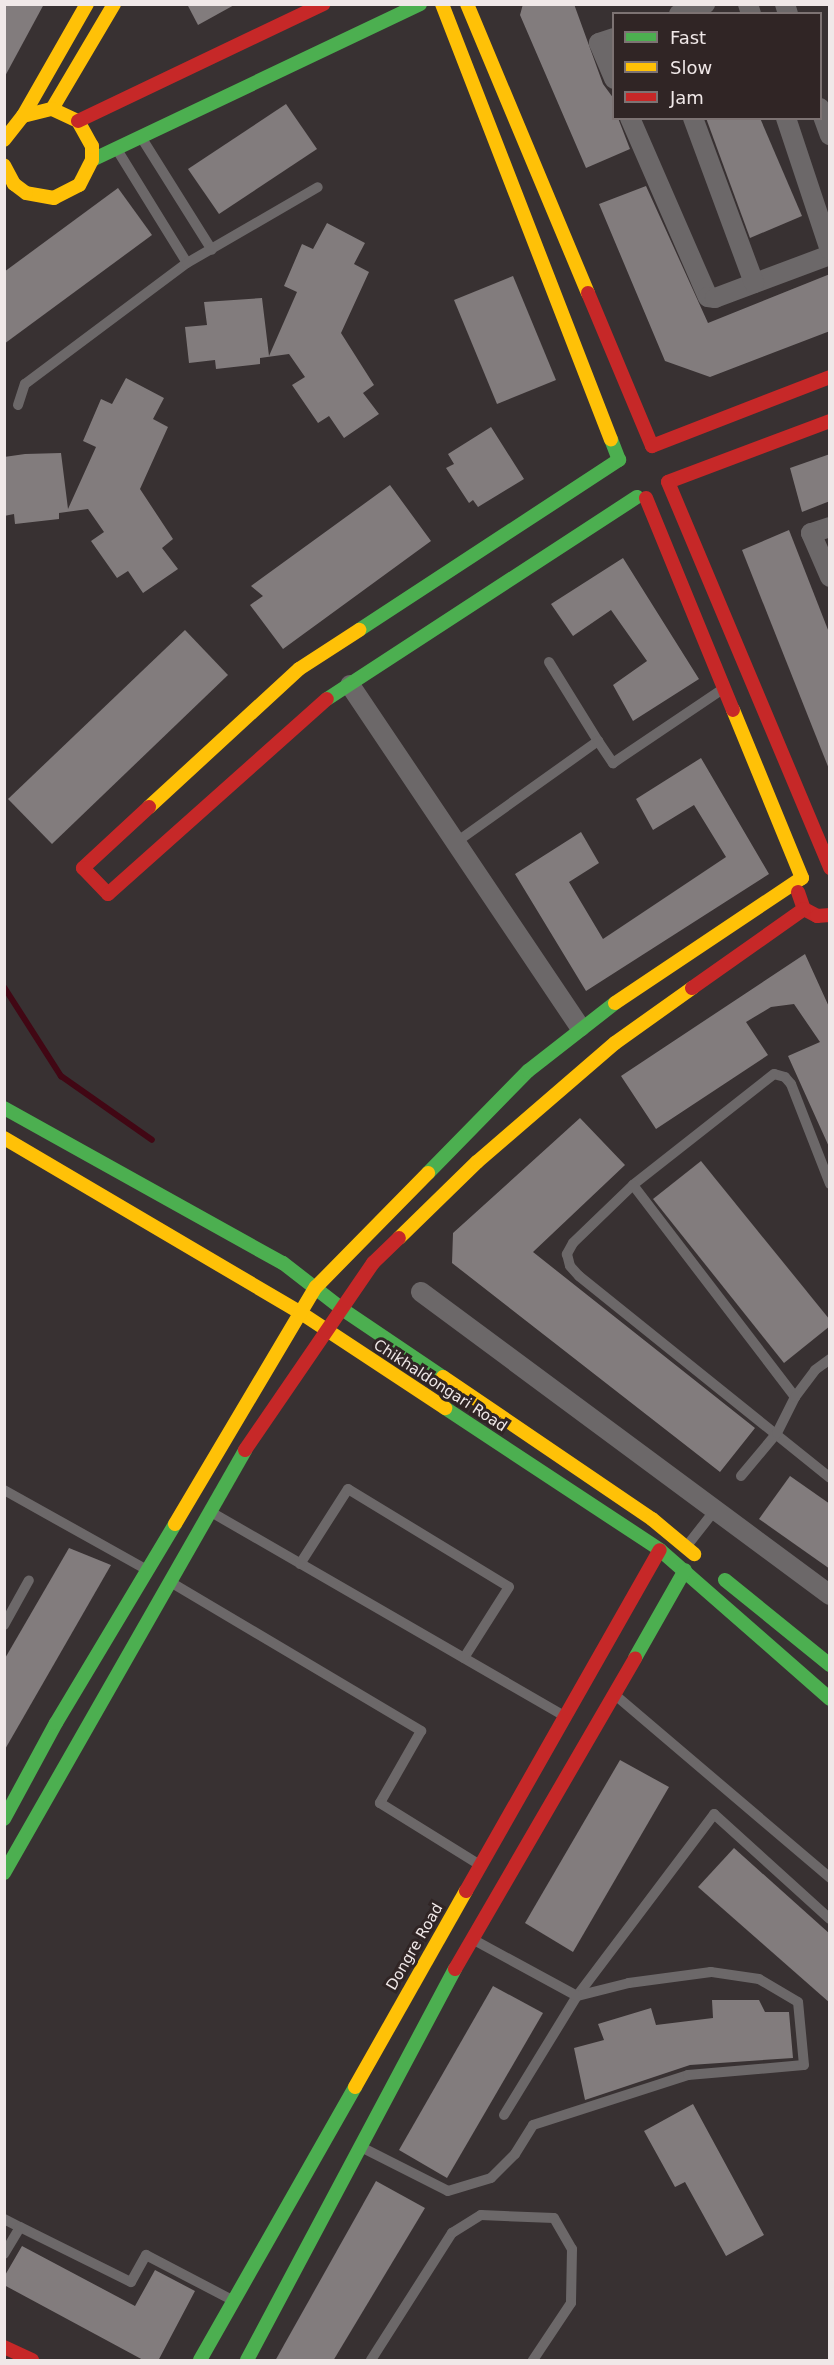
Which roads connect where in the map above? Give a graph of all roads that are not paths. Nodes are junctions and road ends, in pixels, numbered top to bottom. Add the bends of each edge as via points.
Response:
1 (87, 4) edge
2 (114, 4) edge
3 (323, 4) edge
4 (420, 4) edge
5 (442, 4) edge
6 (467, 4) edge
7 (705, 4) edge
8 (684, 12) edge
9 (612, 39) edge
10 (612, 74) edge
11 (52, 109) junction
12 (822, 113) edge
13 (23, 116) junction
14 (631, 120) edge
15 (694, 120) edge
16 (787, 120) edge
17 (78, 121) junction
18 (830, 135) edge
19 (141, 136) junction
20 (4, 140) edge
21 (116, 148) junction
22 (92, 160) junction
23 (4, 165) edge
24 (318, 187) dead end
25 (212, 250) junction
26 (830, 250) edge
27 (830, 255) edge
28 (187, 263) junction
29 (754, 283) junction
30 (830, 377) edge
31 (18, 405) dead end
32 (830, 421) edge
33 (652, 446) junction
34 (619, 460) junction
35 (617, 475) dead end
36 (668, 482) junction
37 (624, 489) dead end
38 (642, 498) junction
39 (830, 527) edge
40 (830, 577) edge
41 (549, 662) dead end
42 (350, 685) junction
43 (724, 688) junction
44 (598, 741) junction
45 (455, 843) junction
46 (829, 868) edge
47 (802, 878) junction
48 (804, 909) junction
49 (823, 916) edge
50 (825, 933) dead end
51 (580, 1027) junction
52 (4, 1108) edge
53 (4, 1138) edge
54 (830, 1184) edge
55 (633, 1185) junction
56 (316, 1287) junction
57 (421, 1292) dead end
58 (342, 1309) junction
59 (301, 1313) junction
60 (327, 1331) junction
61 (830, 1359) edge
62 (795, 1397) junction
63 (777, 1432) junction
64 (741, 1476) dead end
65 (830, 1478) edge
66 (4, 1490) edge
67 (715, 1510) junction
68 (211, 1512) junction
69 (686, 1547) junction
70 (660, 1550) junction
71 (300, 1564) junction
72 (148, 1570) junction
73 (685, 1570) junction
74 (29, 1581) dead end
75 (171, 1583) junction
76 (830, 1595) edge
77 (4, 1624) edge
78 (464, 1658) junction
79 (830, 1665) edge
80 (614, 1694) junction
81 (830, 1700) edge
82 (565, 1717) junction
83 (4, 1819) edge
84 (480, 1865) junction
85 (4, 1873) edge
86 (830, 1878) edge
87 (830, 1919) edge
88 (472, 1939) junction
89 (577, 1996) junction
90 (504, 2115) dead end
91 (360, 2146) junction
92 (4, 2219) edge
93 (20, 2227) junction
94 (4, 2254) edge
95 (236, 2302) junction
96 (4, 2347) edge
97 (32, 2361) edge
98 (200, 2361) edge
99 (247, 2361) edge
100 (371, 2361) edge
101 (533, 2361) edge

1 - 13 street
2 - 11 street
3 - 17 street
4 - 19 street
5 - 34 street
6 - 33 street
7 - 8 street
9 - 10 street via 599,43
11 - 13 street
11 - 17 street
12 - 18 street
13 - 20 street
14 - 29 street via 708,297
15 - 29 street
16 - 26 street
17 - 22 street via 92,146
19 - 21 street
19 - 25 lane
21 - 22 street
21 - 28 lane
22 - 23 street via 79,185 54,198 26,193 14,184
24 - 25 lane
25 - 28 lane
27 - 29 street
28 - 31 lane via 25,384 18,394
30 - 33 street
32 - 36 street
33 - 34 street via 634,447
33 - 36 street via 668,461
34 - 35 street
34 - 42 street via 299,669 83,868 108,894 321,704
36 - 38 street via 663,490
36 - 46 street
37 - 38 street
38 - 42 street
38 - 43 street
39 - 40 street via 811,533
41 - 44 lane
42 - 45 street
43 - 44 lane via 613,763
43 - 47 street
44 - 45 lane
45 - 51 street
46 - 47 street via 815,868
47 - 48 street via 799,897
47 - 51 street
48 - 49 street
48 - 58 street via 615,1043 477,1162 373,1263
49 - 50 street
51 - 56 street via 528,1071
52 - 56 street, Chikhaldongari Road via 284,1263
53 - 59 street, Chikhaldongari Road
54 - 55 lane via 791,1084 774,1074
55 - 62 lane
55 - 63 lane via 573,1243 567,1254 570,1266
56 - 58 street, Chikhaldongari Road
56 - 59 street
57 - 67 street
58 - 60 street
58 - 69 street, Chikhaldongari Road
59 - 60 street, Chikhaldongari Road
59 - 72 street
60 - 68 street via 258,1427
60 - 70 street, Chikhaldongari Road
61 - 62 lane via 815,1370
62 - 63 lane
63 - 64 lane
63 - 65 lane
66 - 72 lane
67 - 69 lane
67 - 76 street
68 - 71 lane
68 - 75 street
69 - 79 street, Chikhaldongari Road
70 - 73 street, Chikhaldongari Road
70 - 82 street, Dongre Road
71 - 78 lane
71 - 78 lane via 348,1490 509,1587
72 - 83 street via 18,1784
73 - 80 street
73 - 81 street, Chikhaldongari Road
74 - 77 lane
75 - 84 lane via 422,1731 380,1803
75 - 85 street
78 - 82 lane
80 - 86 lane
80 - 88 street
82 - 84 street, Dongre Road
84 - 95 street, Dongre Road
87 - 89 lane via 714,1814
88 - 89 lane
88 - 91 street
89 - 90 lane
89 - 91 lane via 629,1983 711,1972 759,1979 798,2002 804,2065 688,2075 533,2125 515,2154 491,2178 448,2191
91 - 99 street
92 - 93 lane
93 - 94 lane
93 - 95 lane via 131,2282 146,2255
95 - 98 street, Dongre Road
96 - 97 street
100 - 101 lane via 452,2234 481,2216 554,2218 572,2248 571,2303

